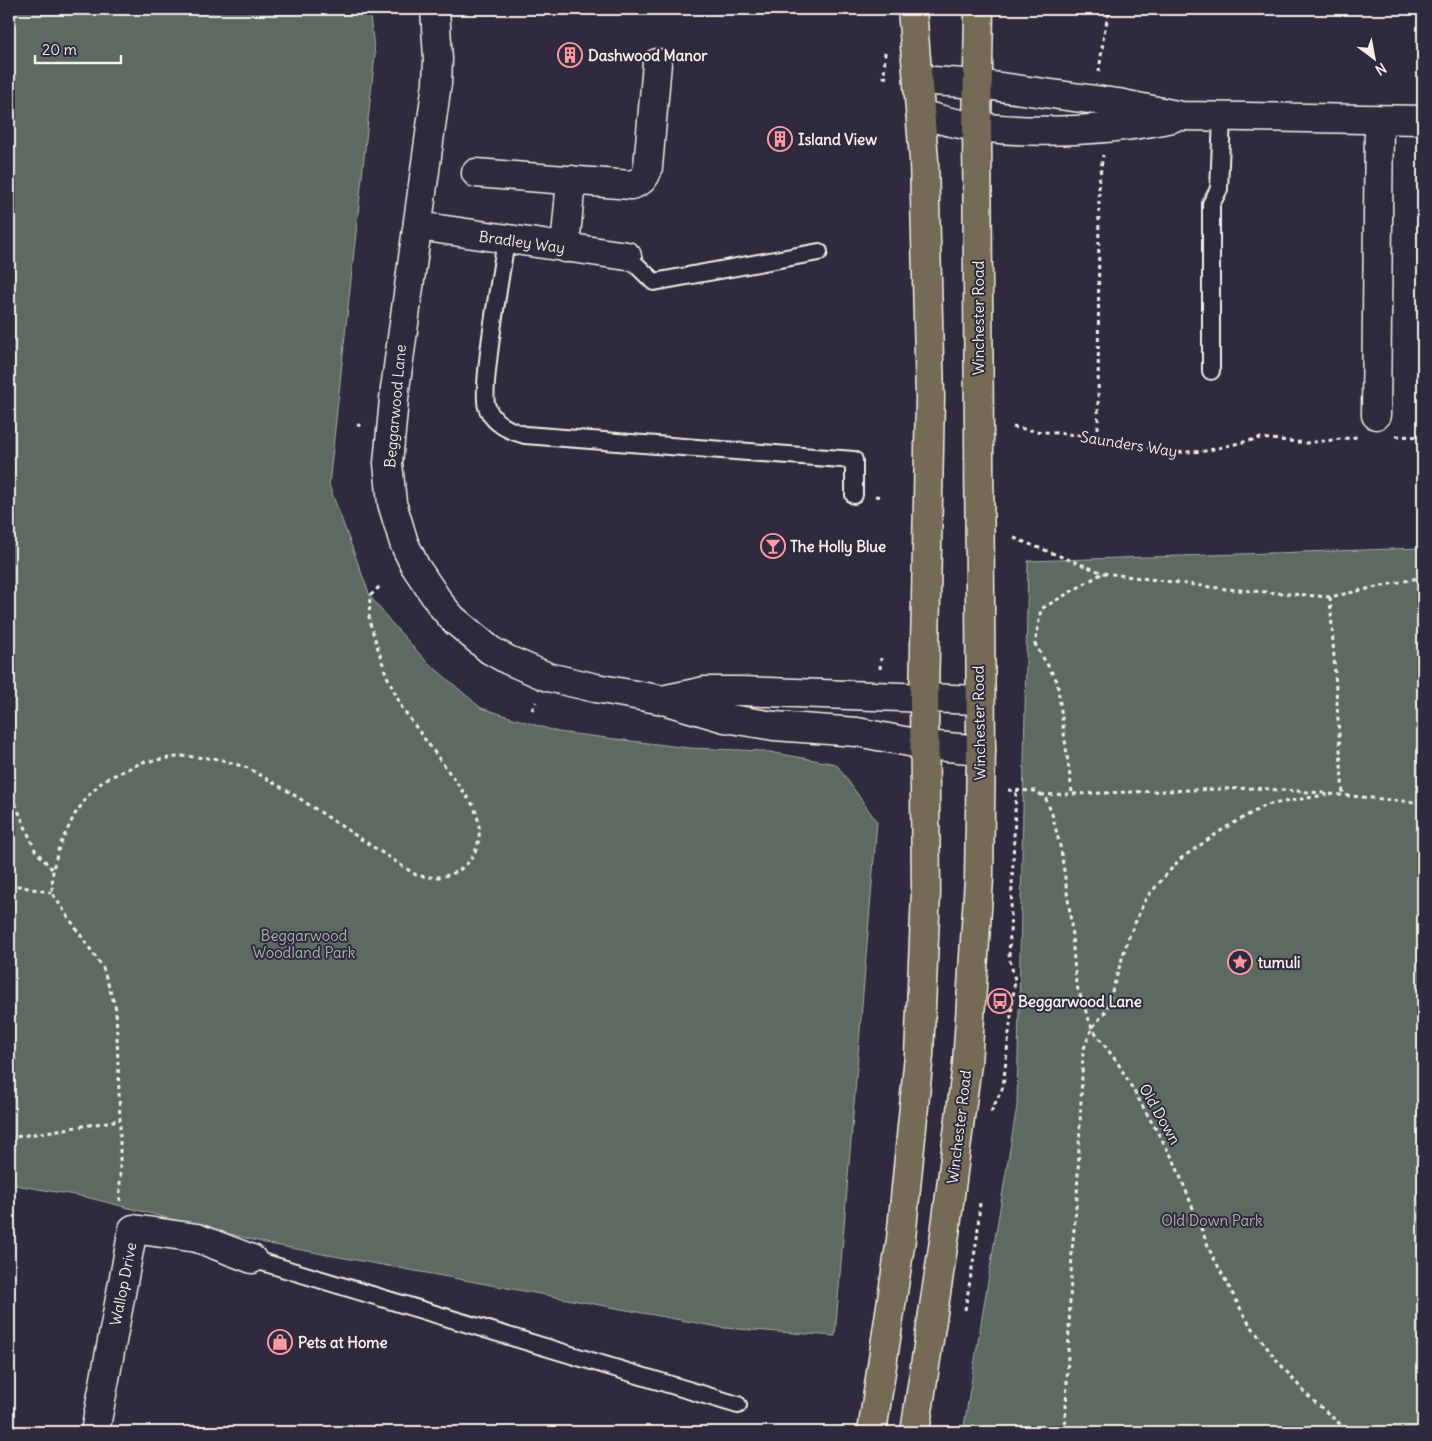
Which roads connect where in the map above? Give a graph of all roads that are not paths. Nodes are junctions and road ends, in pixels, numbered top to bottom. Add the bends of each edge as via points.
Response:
1 (435, 9) edge
2 (912, 9) edge
3 (979, 9) edge
4 (657, 63) dead end
5 (918, 80) junction
6 (978, 84) junction
7 (921, 115) junction
8 (1180, 116) junction
9 (1222, 117) junction
10 (1379, 120) junction
11 (1423, 120) edge
12 (977, 127) junction
13 (476, 173) dead end
14 (572, 180) junction
15 (418, 226) junction
16 (506, 240) junction
17 (565, 248) junction
18 (819, 252) dead end
19 (627, 256) joint
20 (1211, 371) dead end
21 (1371, 426) road end
22 (854, 495) dead end
23 (924, 698) junction
24 (663, 700) junction
25 (979, 700) junction
26 (925, 745) junction
27 (981, 750) junction
28 (252, 1259) joint
29 (738, 1405) dead end
30 (95, 1432) edge
31 (872, 1432) edge
32 (915, 1432) edge

1 - 15 street, Beggarwood Lane via 437,84
2 - 5 main road
3 - 6 main road, Winchester Road
4 - 14 street via 648,167 644,178 631,185
5 - 6 street
5 - 7 main road
6 - 8 street via 1140,106
6 - 12 main road, Winchester Road
7 - 12 street
7 - 23 main road via 930,398
8 - 9 street
8 - 12 street via 1110,128
9 - 10 street
9 - 20 lane via 1219,189 1211,204
10 - 11 street
10 - 21 street
12 - 25 main road, Winchester Road
13 - 14 street
14 - 17 street
15 - 16 street, Bradley Way
15 - 24 street, Beggarwood Lane via 388,463 395,518 414,566 453,620 508,660 548,677
16 - 17 street, Bradley Way
16 - 22 lane via 487,376 486,405 499,424 510,431 525,434 854,460
17 - 19 street, Bradley Way
18 - 19 lane via 654,282
23 - 24 street, Beggarwood Lane via 732,691 705,692
23 - 25 street, Beggarwood Lane
23 - 26 main road
24 - 26 street, Beggarwood Lane via 725,718 774,726 856,732
25 - 27 main road, Winchester Road
26 - 27 street, Beggarwood Lane
26 - 31 main road via 926,892 920,1055 901,1239
27 - 32 main road, Winchester Road via 978,879 967,1064 946,1234
28 - 29 lane
28 - 30 street, Wallop Drive via 197,1238 133,1229

